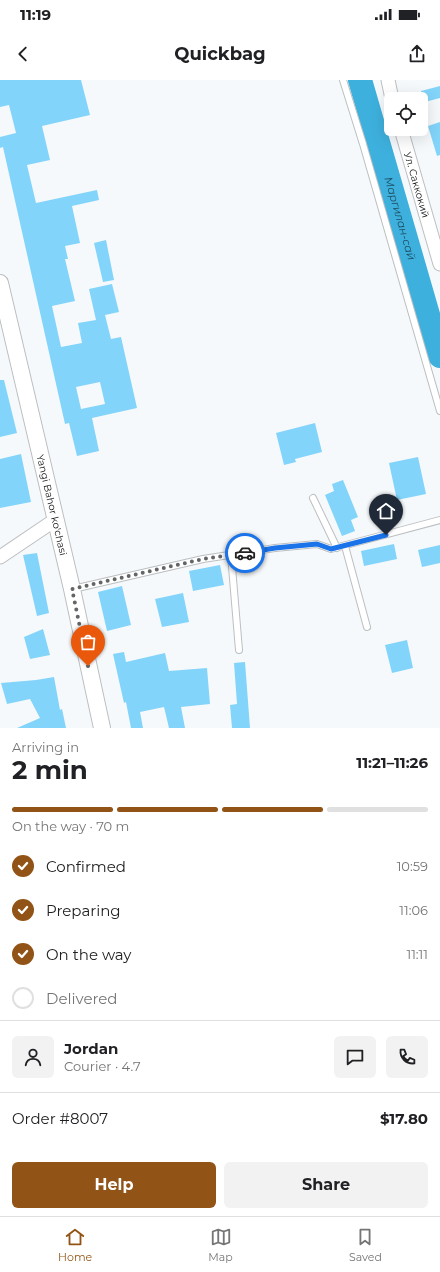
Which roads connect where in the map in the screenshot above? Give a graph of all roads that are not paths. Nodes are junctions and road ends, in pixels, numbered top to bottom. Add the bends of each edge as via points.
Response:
1 (344, 80) edge
2 (388, 80) edge
3 (391, 92) edge
4 (403, 136) edge
5 (440, 264) edge
6 (0, 283) edge
7 (440, 411) edge
8 (313, 498) dead end
9 (55, 520) junction
10 (440, 520) edge
11 (345, 546) junction
12 (337, 548) junction
13 (231, 555) junction
14 (0, 557) edge
15 (72, 589) junction
16 (367, 627) dead end
17 (239, 650) dead end
18 (102, 728) edge

1 - 7 lane
2 - 3 street
4 - 5 street, Ул. Саккокий
6 - 9 street, Yangi Bahor ko'chasi
8 - 12 lane
9 - 14 street
9 - 15 street, Yangi Bahor ko'chasi
10 - 11 lane
11 - 12 lane
11 - 16 lane
12 - 13 lane via 331,549 317,544
13 - 15 lane
13 - 17 lane
15 - 18 street, Yangi Bahor ko'chasi

